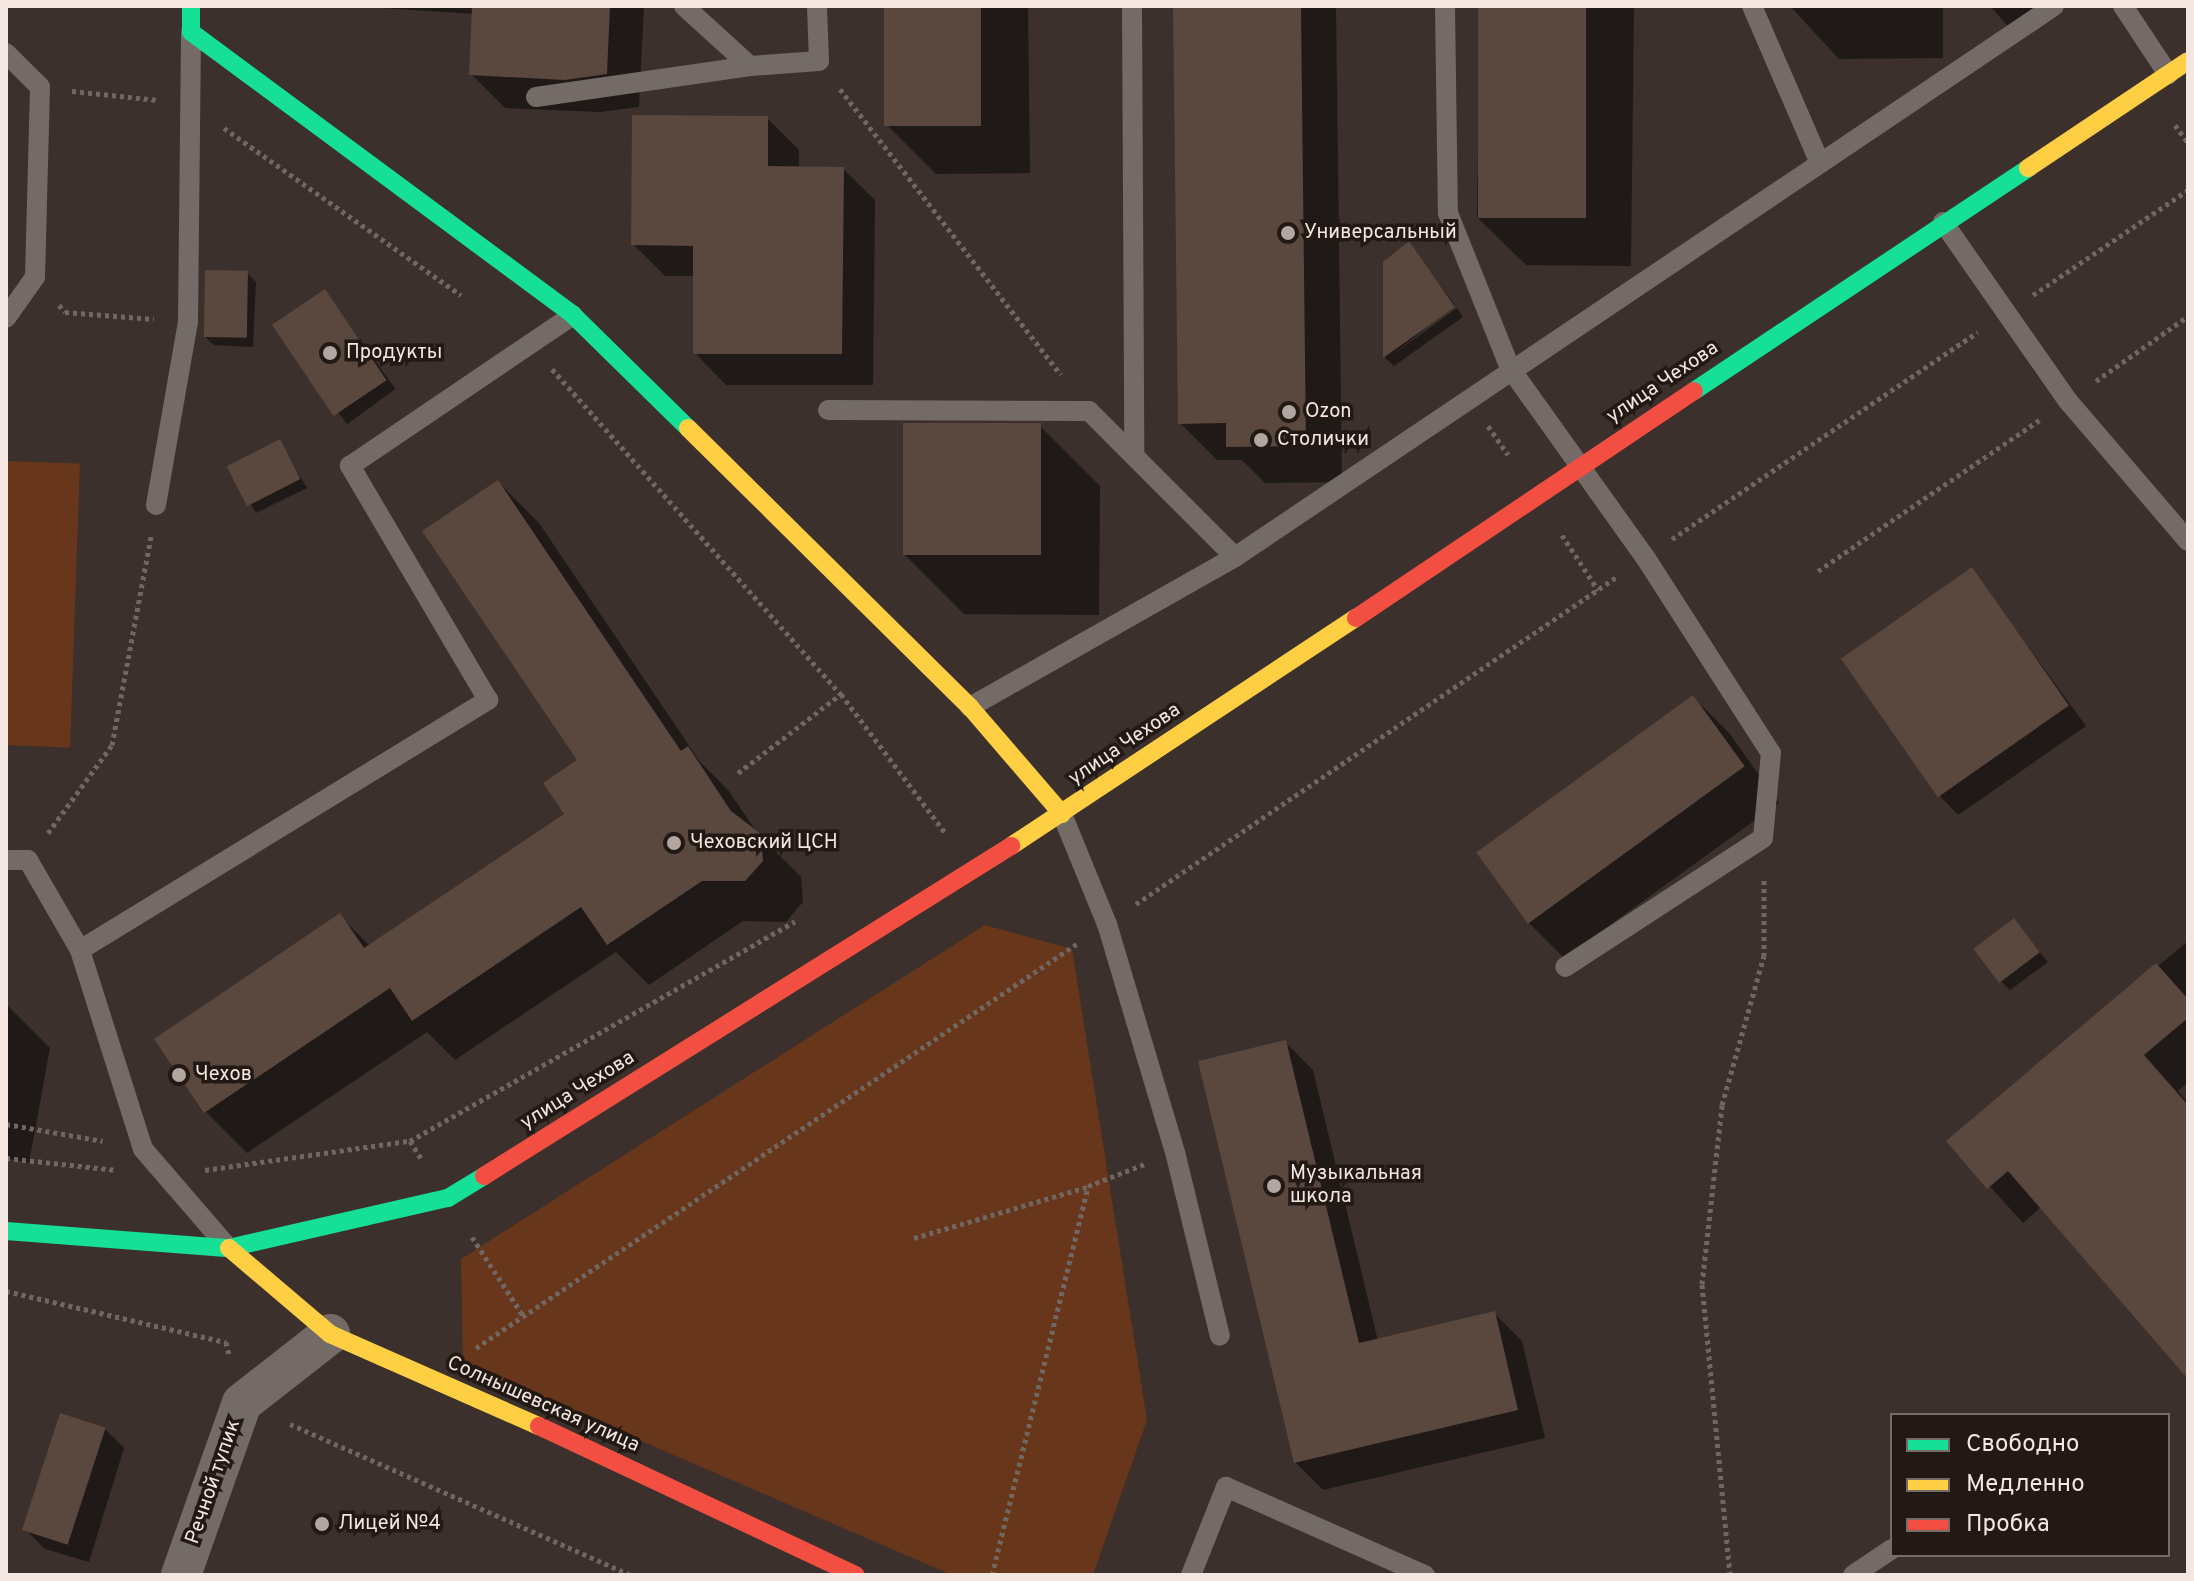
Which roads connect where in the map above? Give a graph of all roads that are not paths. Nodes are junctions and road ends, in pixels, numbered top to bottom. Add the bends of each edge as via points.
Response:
1 (191, 6) edge
2 (684, 6) edge
3 (817, 6) edge
4 (1132, 6) edge
5 (1445, 6) edge
6 (1752, 6) edge
7 (2054, 6) edge
8 (2123, 6) edge
9 (191, 32) junction
10 (6, 53) edge
11 (2188, 61) edge
12 (750, 66) junction
13 (2168, 74) junction
14 (536, 97) dead end
15 (1820, 163) junction
16 (1943, 222) junction
17 (573, 315) junction
18 (6, 318) edge
19 (1510, 368) junction
20 (828, 410) dead end
21 (1134, 456) junction
22 (1579, 465) junction
23 (156, 505) road end
24 (2188, 541) edge
25 (1235, 557) junction
26 (970, 707) junction
27 (1062, 814) junction
28 (6, 860) edge
29 (80, 950) junction
30 (1565, 967) dead end
31 (6, 1231) edge
32 (229, 1248) junction
33 (330, 1334) junction
34 (1220, 1336) dead end
35 (1890, 1550) edge
36 (181, 1575) edge
37 (856, 1575) edge
38 (1191, 1575) edge
39 (1425, 1575) edge
40 (1853, 1575) edge

1 - 9 main road
2 - 12 lane
3 - 12 lane via 819,61
4 - 21 lane
5 - 19 lane via 1448,213
6 - 15 lane
7 - 15 lane
8 - 13 lane
9 - 17 main road
9 - 23 lane via 188,322
10 - 18 lane via 40,87 35,277
11 - 13 main road, улица Чехова
12 - 14 lane
13 - 16 main road, улица Чехова
15 - 19 lane
16 - 22 main road, улица Чехова
16 - 24 lane via 2068,401
17 - 26 main road
17 - 29 lane via 350,466 488,700
19 - 22 lane
19 - 25 lane
20 - 21 lane via 1089,411
21 - 25 lane
22 - 27 main road, улица Чехова
22 - 30 lane via 1771,753 1763,838
25 - 26 lane
26 - 27 main road
27 - 32 main road, улица Чехова via 448,1198
27 - 34 lane via 1107,924 1175,1152
28 - 29 lane via 28,860
29 - 32 lane via 143,1149
31 - 32 main road, улица Чехова
32 - 33 main road, Солнышевская улица
33 - 36 street, Речной тупик via 242,1403
33 - 37 main road, Солнышевская улица
35 - 40 lane
38 - 39 lane via 1226,1487

